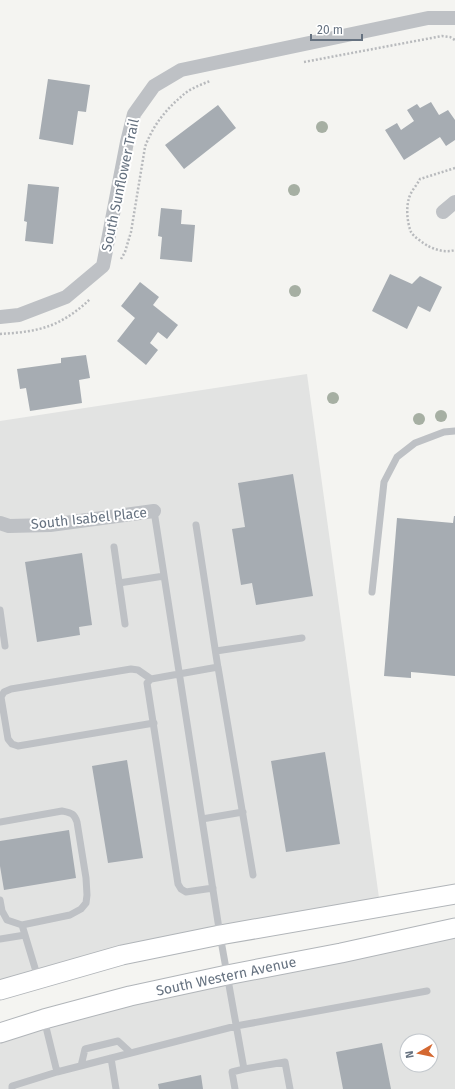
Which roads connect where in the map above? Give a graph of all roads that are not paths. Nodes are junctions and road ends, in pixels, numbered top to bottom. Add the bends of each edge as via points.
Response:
1 (455, 18) edge
2 (455, 202) edge
3 (443, 212) dead end
4 (0, 317) edge
5 (455, 431) edge
6 (154, 511) joint
7 (0, 523) edge
8 (196, 525) dead end
9 (114, 547) dead end
10 (164, 576) junction
11 (119, 583) junction
12 (372, 592) dead end
13 (0, 610) edge
14 (125, 624) dead end
15 (302, 638) dead end
16 (5, 646) dead end
17 (216, 651) junction
18 (218, 668) junction
19 (179, 674) junction
20 (151, 679) junction
21 (154, 723) junction
22 (242, 812) junction
23 (202, 819) junction
24 (0, 822) edge
25 (253, 875) dead end
26 (213, 888) junction
27 (455, 894) edge
28 (0, 900) edge
29 (22, 925) junction
30 (455, 928) edge
31 (25, 935) junction
32 (220, 935) junction
33 (0, 939) edge
34 (227, 974) junction
35 (38, 979) junction
36 (0, 990) edge
37 (427, 991) dead end
38 (44, 1019) junction
39 (236, 1026) junction
40 (0, 1033) edge
41 (131, 1054) junction
42 (111, 1058) junction
43 (81, 1066) junction
44 (244, 1070) junction
45 (57, 1072) junction
46 (12, 1089) edge
47 (116, 1089) edge
48 (235, 1089) edge
49 (290, 1089) edge

1 - 4 street, South Sunflower Trail via 428,18 181,70 154,86 134,114 103,266 66,297 19,315
2 - 3 street
5 - 12 lane via 444,432 415,443 397,457 384,482
6 - 7 street, South Isabel Place via 50,525 9,526
6 - 10 lane
8 - 17 lane
9 - 11 lane
10 - 11 lane
10 - 19 lane
11 - 14 lane
13 - 16 lane
15 - 17 lane
17 - 18 lane
18 - 19 lane
18 - 22 lane
19 - 20 lane
19 - 23 lane
20 - 21 lane via 147,683
20 - 21 lane via 138,670 131,669 10,689 1,697 8,739 18,746
21 - 26 lane via 178,884 186,892
22 - 23 lane
22 - 25 lane
23 - 26 lane
24 - 29 lane via 62,811 71,813 77,822 86,878 86,903 70,915
26 - 32 lane
27 - 32 main road
28 - 29 lane via 7,920
29 - 31 lane
30 - 34 main road, South Western Avenue
31 - 33 lane
31 - 35 lane
32 - 34 lane
32 - 35 main road via 122,955
34 - 38 main road, South Western Avenue
34 - 39 lane
35 - 36 main road
37 - 39 lane
38 - 40 main road, South Western Avenue
38 - 45 lane
39 - 41 lane
39 - 44 lane
41 - 42 lane
41 - 43 lane via 118,1041 85,1049
42 - 43 lane
42 - 47 lane
43 - 45 lane
44 - 48 lane via 232,1072
44 - 49 lane via 285,1062
45 - 46 lane via 12,1086

